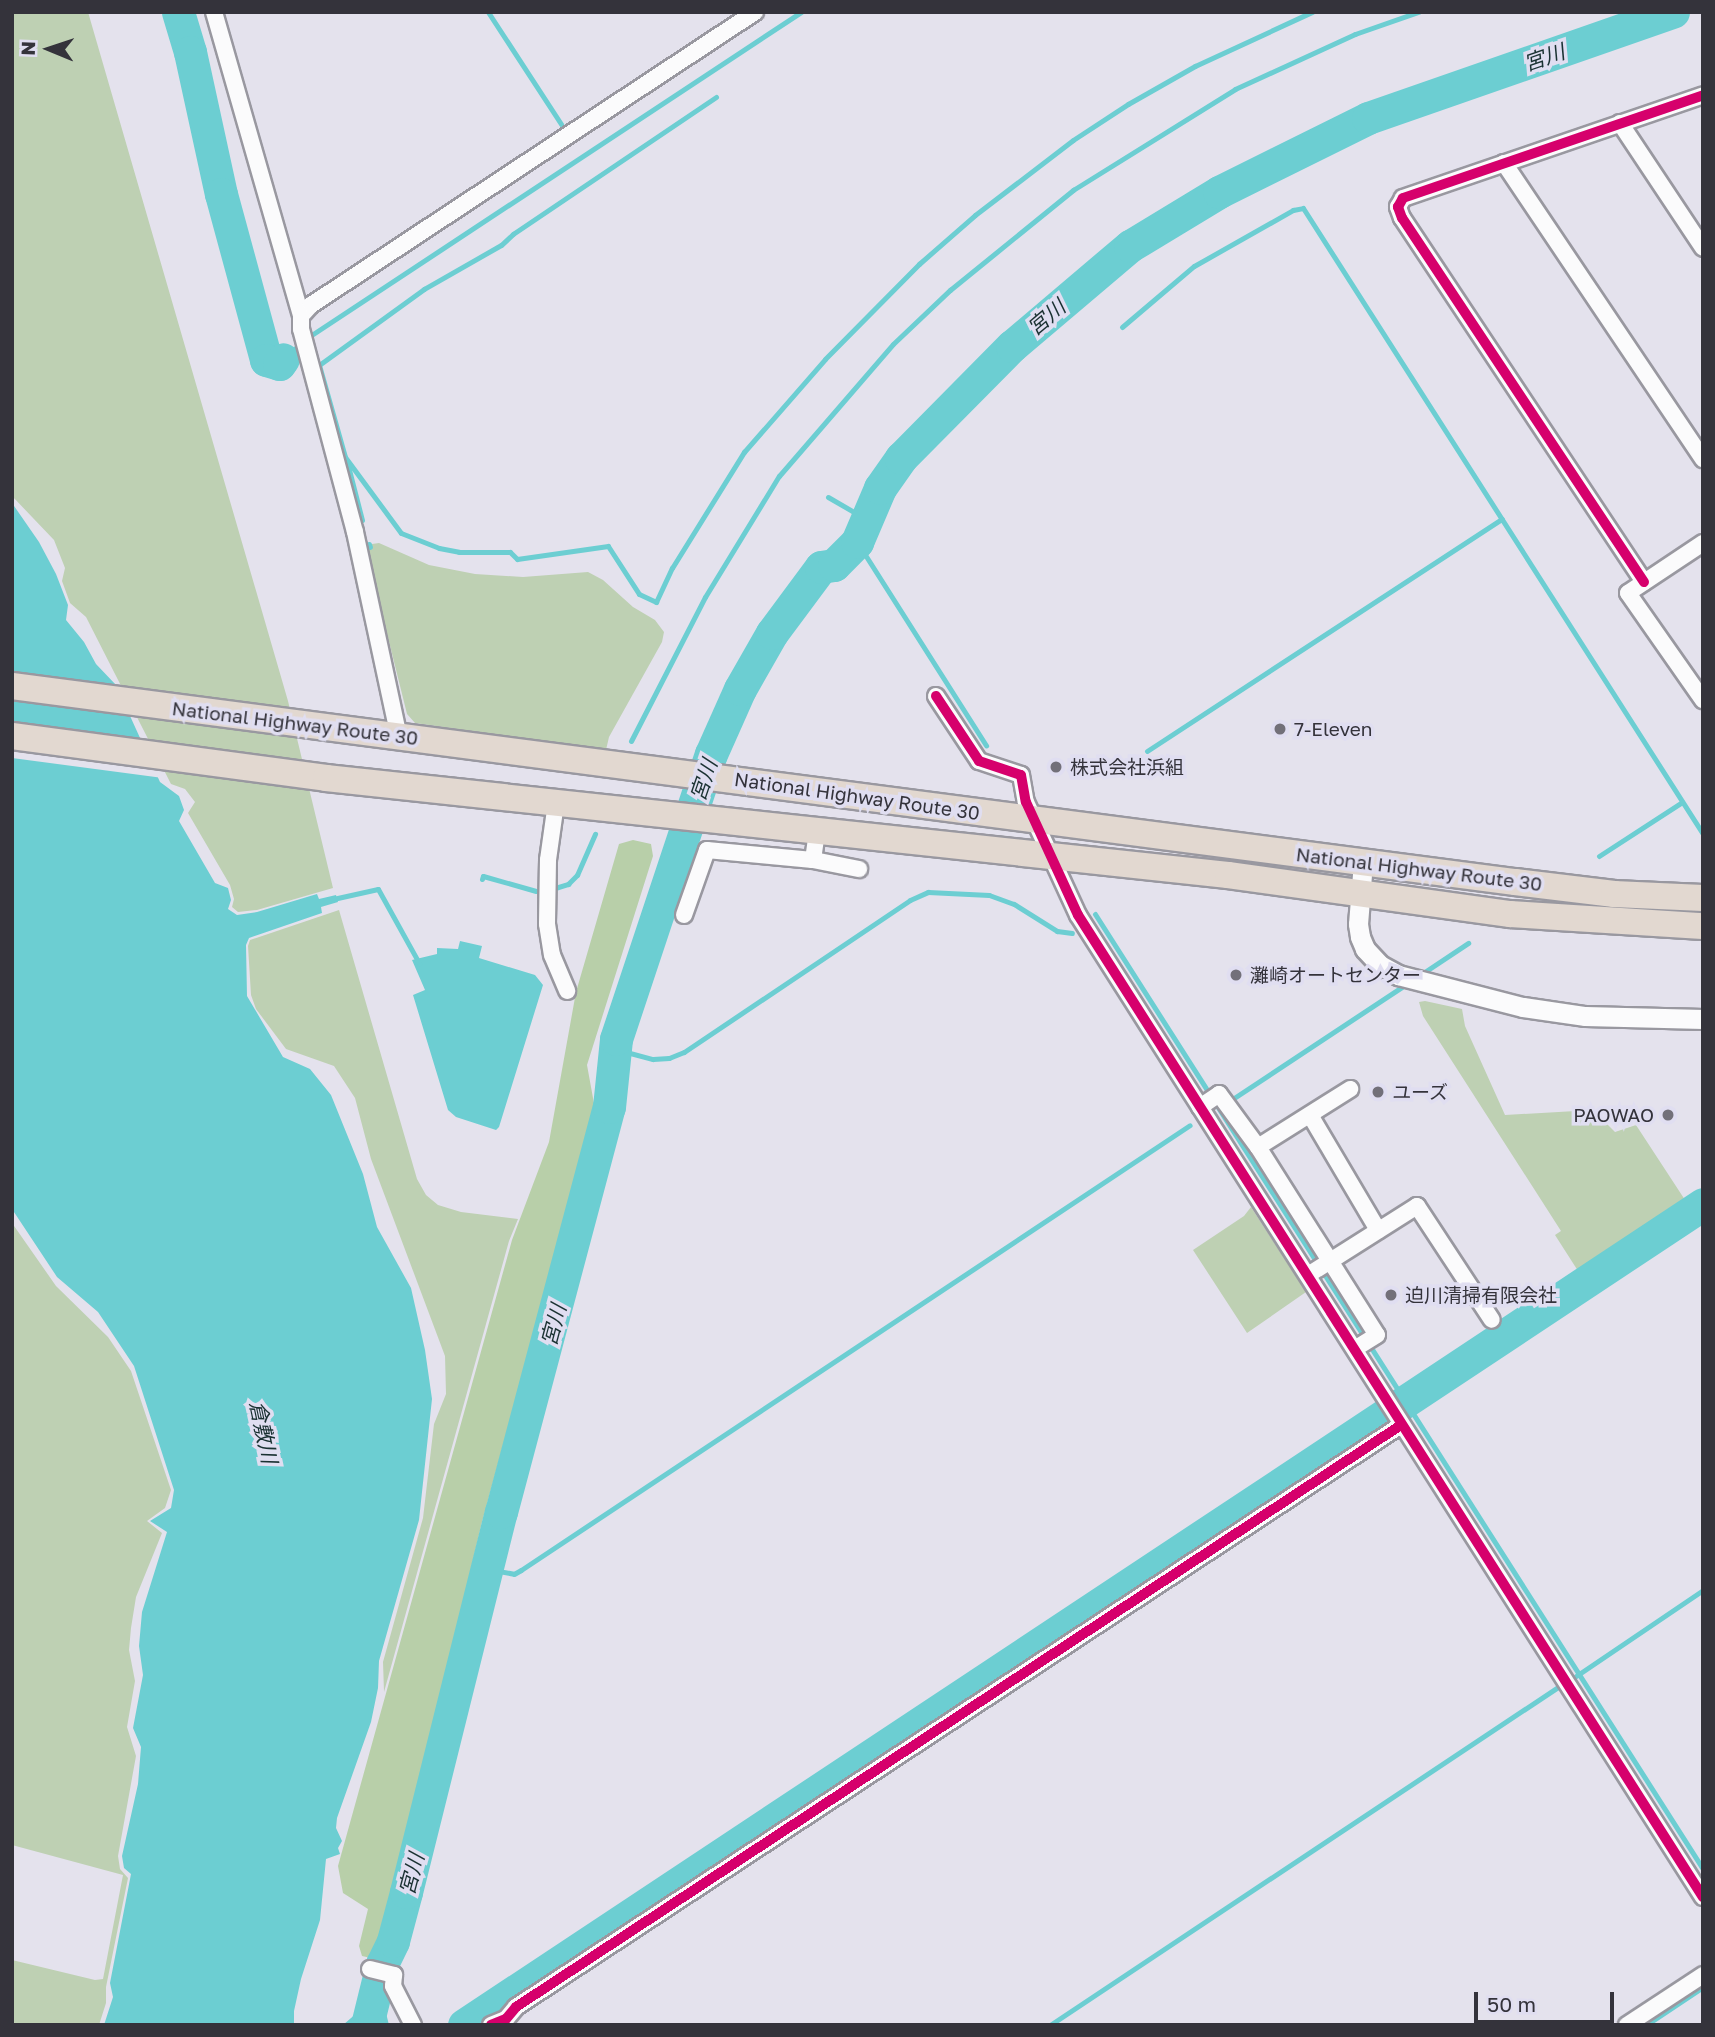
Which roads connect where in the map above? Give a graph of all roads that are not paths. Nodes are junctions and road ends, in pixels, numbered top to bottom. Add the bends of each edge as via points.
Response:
1 (214, 12) edge
2 (755, 12) edge
3 (1703, 95) edge
4 (1620, 123) junction
5 (1504, 163) junction
6 (1703, 248) edge
7 (301, 316) junction
8 (1703, 459) edge
9 (1703, 543) edge
10 (1644, 582) junction
11 (12, 686) edge
12 (936, 696) dead end
13 (1703, 700) edge
14 (12, 736) edge
15 (399, 737) junction
16 (820, 791) junction
17 (556, 803) junction
18 (1036, 822) junction
19 (817, 830) junction
20 (1051, 856) junction
21 (813, 860) junction
22 (1363, 862) junction
23 (859, 869) dead end
24 (1360, 894) junction
25 (1703, 898) edge
26 (684, 915) dead end
27 (1703, 926) edge
28 (567, 992) dead end
29 (1703, 1019) edge
30 (1350, 1090) dead end
31 (1208, 1102) junction
32 (1310, 1115) junction
33 (1253, 1160) junction
34 (1378, 1230) junction
35 (1319, 1268) junction
36 (1492, 1321) dead end
37 (1363, 1344) junction
38 (1399, 1421) junction
39 (1703, 1897) edge
40 (370, 1969) dead end
41 (1703, 1975) edge
42 (502, 2023) edge
43 (413, 2025) edge
44 (1627, 2025) edge

1 - 7 street
2 - 7 street via 311,305
3 - 4 street
4 - 5 street
4 - 6 street
5 - 8 street
5 - 10 street via 1403,198 1398,207
7 - 15 street via 358,544
9 - 10 street
10 - 13 street via 1628,593
11 - 15 highway, National Highway Route 30
12 - 18 street via 979,761 1021,775 1023,794
14 - 17 highway, National Highway Route 30
15 - 16 highway, National Highway Route 30
16 - 18 highway, National Highway Route 30
16 - 19 highway
17 - 19 highway, National Highway Route 30
17 - 28 street via 548,860 547,924 552,955
18 - 20 street
18 - 22 highway, National Highway Route 30
19 - 20 highway, National Highway Route 30
19 - 21 street
20 - 24 highway, National Highway Route 30
20 - 31 street via 1078,915
21 - 23 street
21 - 26 street via 707,850
22 - 24 street
22 - 25 highway, National Highway Route 30 via 1614,894
24 - 27 highway, National Highway Route 30 via 1510,914
24 - 29 street via 1358,923 1365,949 1398,975 1522,1007 1585,1016
30 - 32 street
31 - 33 street
31 - 33 street via 1219,1094 1235,1113
32 - 33 street
32 - 34 street
33 - 35 street
33 - 35 street
34 - 35 street
34 - 36 street via 1417,1206
35 - 37 street
35 - 37 street via 1377,1335
37 - 38 street
38 - 39 street
38 - 42 street via 516,2007
40 - 43 street via 394,1975 393,1986
41 - 44 street

